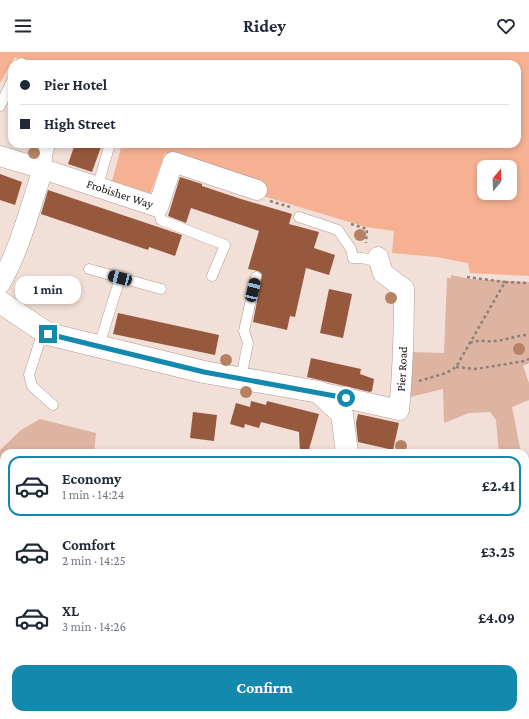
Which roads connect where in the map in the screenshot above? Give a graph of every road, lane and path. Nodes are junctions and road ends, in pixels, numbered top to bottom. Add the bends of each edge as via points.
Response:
1 (8, 89) edge
2 (0, 106) edge
3 (47, 148) edge
4 (109, 148) edge
5 (0, 156) edge
6 (43, 169) junction
7 (98, 188) junction
8 (257, 190) dead end
9 (158, 208) junction
10 (299, 217) dead end
11 (379, 260) joint
12 (90, 269) dead end
13 (212, 276) dead end
14 (256, 277) dead end
15 (467, 277) dead end
16 (120, 278) junction
17 (505, 282) junction
18 (529, 283) edge
19 (0, 284) edge
20 (161, 289) dead end
21 (0, 302) edge
22 (43, 331) junction
23 (529, 335) edge
24 (470, 343) junction
25 (100, 346) junction
26 (529, 359) edge
27 (456, 367) junction
28 (241, 378) junction
29 (415, 382) dead end
30 (319, 392) junction
31 (53, 405) dead end
32 (346, 449) edge

1 - 2 lane
3 - 6 street
4 - 7 lane
5 - 6 street, Frobisher Way
6 - 7 street, Frobisher Way
6 - 19 street via 13,259
7 - 9 street, Frobisher Way
8 - 9 street, Frobisher Way via 173,162
9 - 13 lane via 161,220 225,245
10 - 11 lane via 338,230 354,258
11 - 30 street, Pier Road via 383,273 404,289 399,410
12 - 16 lane
14 - 28 lane via 244,331 248,344
15 - 17 path
16 - 20 lane
16 - 25 lane
17 - 18 path
17 - 24 path
21 - 22 main road
22 - 25 main road
22 - 31 lane via 29,375 32,386
23 - 24 path via 494,342
24 - 27 path
25 - 28 main road via 204,372
26 - 27 path via 476,369
27 - 29 path via 446,373
28 - 30 main road
30 - 32 main road via 342,414

